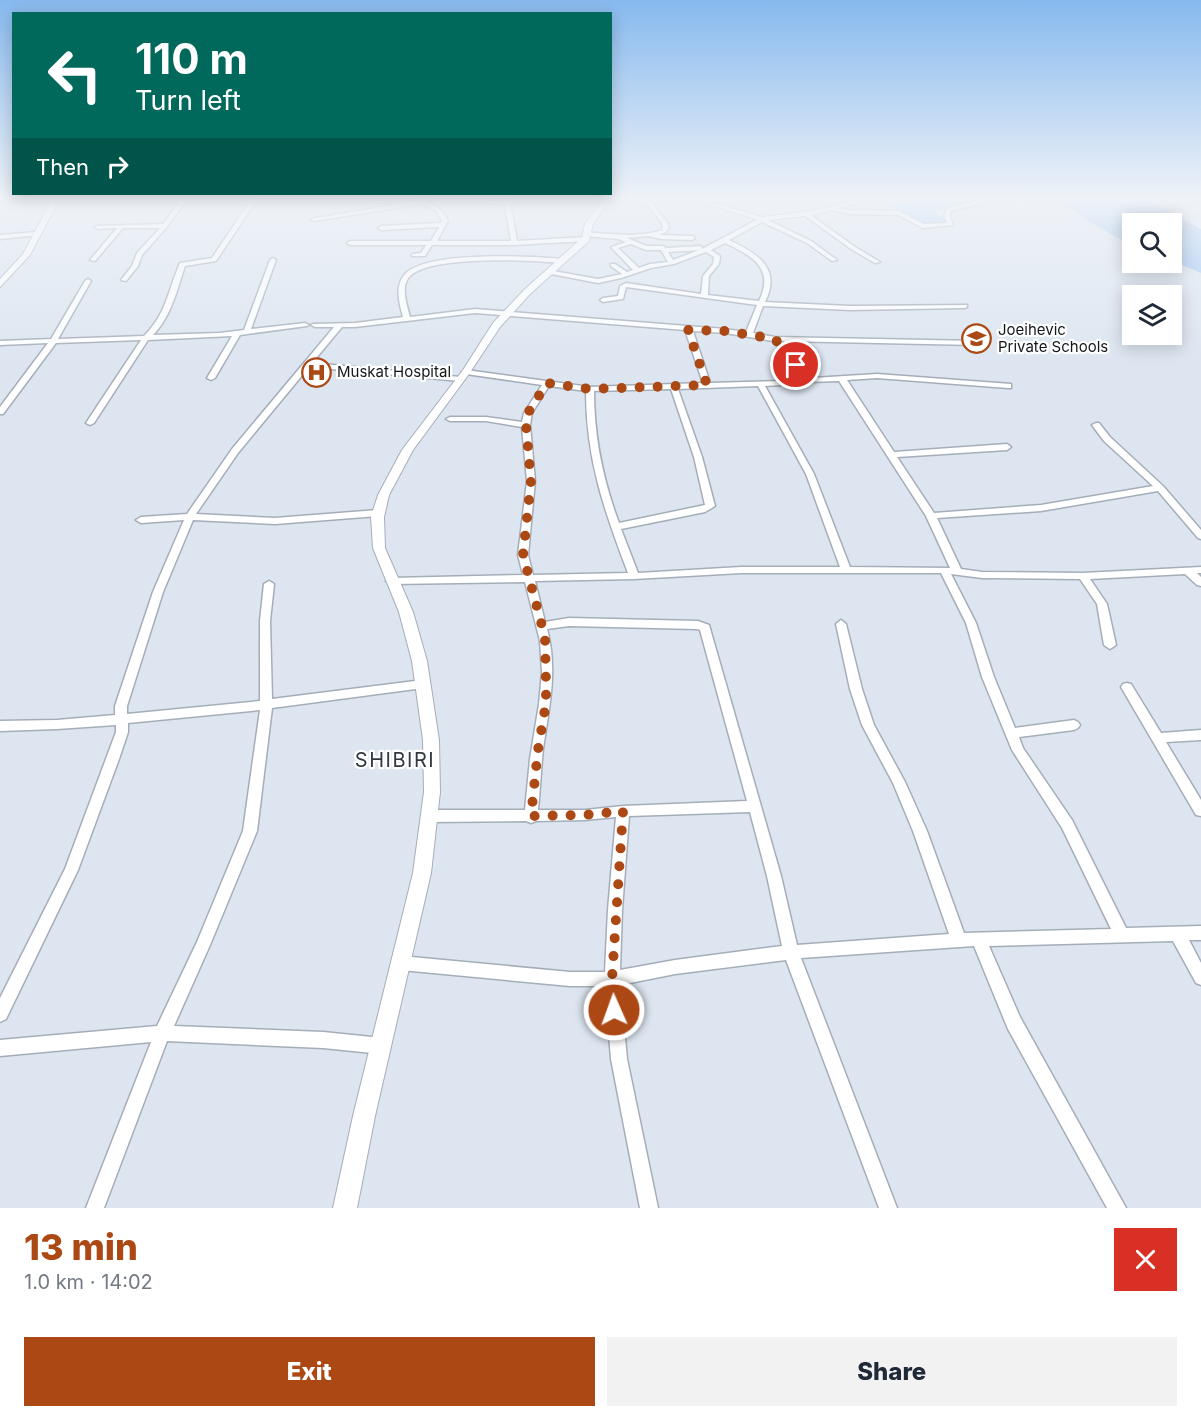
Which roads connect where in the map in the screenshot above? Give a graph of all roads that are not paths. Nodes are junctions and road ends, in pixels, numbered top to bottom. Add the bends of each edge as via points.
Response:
1 (26, 254) edge
2 (98, 254) edge
3 (140, 254) edge
4 (218, 254) edge
5 (423, 254) edge
6 (568, 254) edge
7 (621, 254) edge
8 (667, 254) edge
9 (695, 254) edge
10 (715, 254) edge
11 (753, 254) edge
12 (826, 254) edge
13 (864, 254) edge
14 (414, 255) dead end
15 (93, 260) dead end
16 (273, 260) dead end
17 (834, 260) dead end
18 (561, 261) junction
19 (877, 262) dead end
20 (672, 263) junction
21 (613, 265) dead end
22 (637, 270) junction
23 (548, 272) junction
24 (626, 274) junction
25 (88, 280) dead end
26 (124, 280) dead end
27 (0, 284) edge
28 (704, 297) junction
29 (603, 300) dead end
30 (760, 303) junction
31 (965, 306) dead end
32 (506, 313) junction
33 (407, 319) junction
34 (305, 325) dead end
35 (315, 325) dead end
36 (340, 325) junction
37 (688, 330) junction
38 (242, 333) junction
39 (749, 335) junction
40 (146, 338) junction
41 (775, 339) junction
42 (53, 342) junction
43 (975, 342) dead end
44 (0, 343) edge
45 (306, 365) junction
46 (463, 375) junction
47 (211, 378) dead end
48 (842, 379) junction
49 (547, 383) junction
50 (781, 383) dead end
51 (707, 385) junction
52 (761, 385) junction
53 (1008, 386) dead end
54 (674, 387) junction
55 (590, 389) junction
56 (0, 412) edge
57 (450, 419) dead end
58 (90, 423) dead end
59 (526, 425) junction
60 (1096, 425) dead end
61 (1007, 447) dead end
62 (891, 455) junction
63 (1160, 488) junction
64 (378, 513) junction
65 (931, 516) junction
66 (190, 517) junction
67 (141, 520) dead end
68 (615, 527) junction
69 (1201, 536) edge
70 (846, 570) junction
71 (950, 570) junction
72 (1187, 570) junction
73 (1201, 570) edge
74 (634, 576) junction
75 (1083, 576) junction
76 (530, 578) junction
77 (392, 581) junction
78 (1201, 583) edge
79 (269, 584) dead end
80 (841, 624) dead end
81 (542, 626) junction
82 (1110, 645) dead end
83 (423, 684) junction
84 (1127, 687) dead end
85 (266, 706) junction
86 (123, 719) junction
87 (1074, 725) dead end
88 (0, 726) edge
89 (1010, 733) junction
90 (1201, 735) edge
91 (1156, 738) junction
92 (754, 806) junction
93 (623, 811) junction
94 (1201, 811) edge
95 (431, 816) junction
96 (531, 816) junction
97 (1201, 933) edge
98 (1122, 935) junction
99 (1178, 935) junction
100 (959, 940) junction
101 (979, 941) junction
102 (791, 952) junction
103 (401, 963) junction
104 (1201, 978) edge
105 (612, 979) junction
106 (0, 1014) edge
107 (162, 1033) junction
108 (382, 1046) junction
109 (0, 1048) edge
110 (94, 1208) edge
111 (345, 1208) edge
112 (649, 1208) edge
113 (888, 1208) edge
114 (1117, 1208) edge

1 - 27 main road
2 - 15 street
3 - 26 street
4 - 40 street via 214,260 182,264 166,311
5 - 14 street
6 - 18 main road
7 - 22 street
8 - 20 street
9 - 20 street
10 - 28 street via 718,260 706,276
11 - 30 street via 769,273 769,284
12 - 17 street
13 - 19 street
16 - 38 street
18 - 23 main road
18 - 33 street via 456,261 417,267 401,289
20 - 22 street
21 - 24 street
22 - 24 street
23 - 24 street via 598,281
23 - 32 main road
25 - 42 street
28 - 29 street via 626,285 621,298
28 - 30 street
30 - 31 street via 850,308
30 - 39 street via 752,316
32 - 33 street via 475,310
32 - 37 street
32 - 46 main road
33 - 36 street
34 - 38 street
35 - 36 street
36 - 45 street
37 - 39 street
37 - 51 street
38 - 40 street
38 - 47 street
39 - 41 street
40 - 42 street
40 - 58 street
41 - 43 street
41 - 48 street via 807,379
42 - 44 street
42 - 56 street
45 - 46 street
45 - 66 street via 235,452
46 - 49 street
46 - 64 main road via 400,460
48 - 53 street via 877,376
48 - 62 street
49 - 55 street
49 - 59 street via 528,413
50 - 52 street
51 - 52 street
51 - 54 street
52 - 70 street via 810,474
54 - 55 street
54 - 68 street via 710,506
55 - 68 street via 595,463
57 - 59 street
59 - 76 street via 531,481 523,555
60 - 63 street
61 - 62 street
62 - 65 street
63 - 65 street via 1041,508
63 - 69 street
64 - 66 street via 274,521
64 - 77 main road via 377,536
65 - 71 street
66 - 67 street
66 - 86 street via 136,657 121,706
68 - 74 street
70 - 71 street
70 - 74 street
71 - 75 street via 982,575
71 - 89 street
72 - 73 street
72 - 75 street
72 - 78 street
74 - 76 street
75 - 82 street via 1102,604
76 - 77 street
76 - 81 street
77 - 83 main road via 415,640
79 - 85 street via 265,621
80 - 100 street via 868,725 920,831
81 - 92 street via 569,622 705,628
81 - 96 street via 546,703
83 - 85 street
83 - 95 main road via 431,745
84 - 91 street
85 - 86 street
85 - 107 street via 250,831
86 - 88 street via 42,727
86 - 106 street via 113,759 71,870
87 - 89 street
89 - 98 street via 1067,824
90 - 91 street
91 - 94 street
92 - 93 street
92 - 102 street
93 - 96 street
93 - 105 street
95 - 96 street
95 - 103 main road via 420,886
97 - 99 street
98 - 99 street
98 - 101 street
99 - 104 street
100 - 101 street
100 - 102 street
101 - 114 street via 1014,1023
102 - 105 street
102 - 113 street
103 - 105 street via 570,979
103 - 108 main road
105 - 112 street via 620,1063
107 - 108 street
107 - 109 street
107 - 110 street
108 - 111 main road via 356,1146

